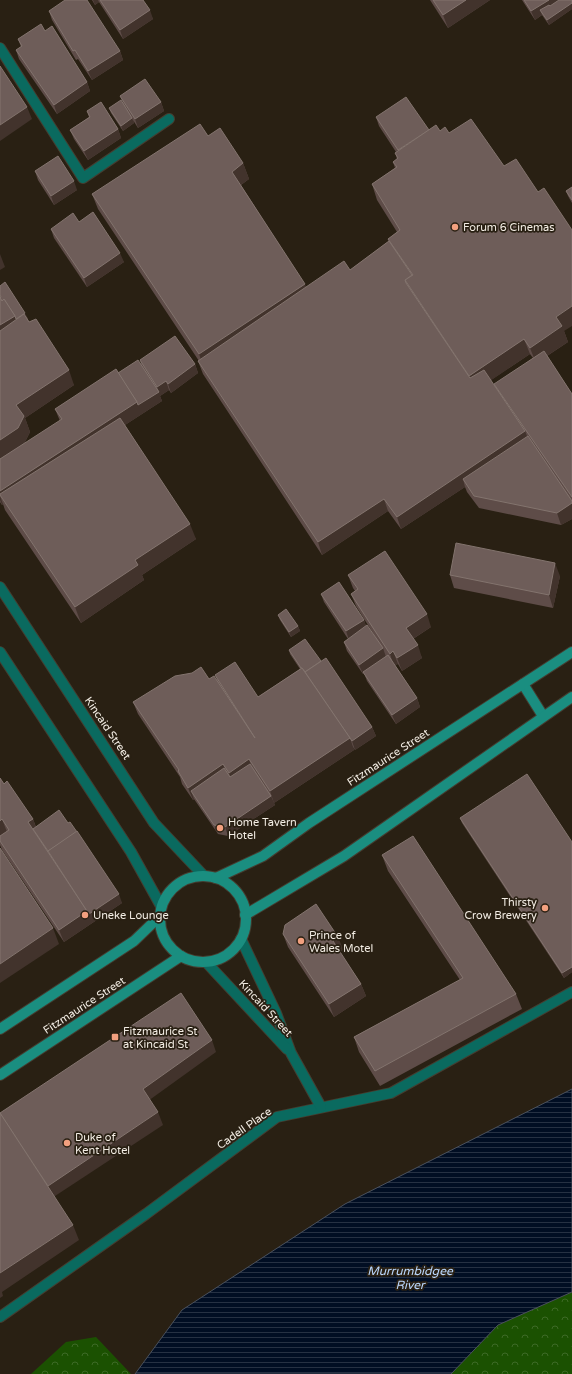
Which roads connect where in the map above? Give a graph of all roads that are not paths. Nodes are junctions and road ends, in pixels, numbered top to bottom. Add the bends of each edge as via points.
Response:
1 (0, 48) edge
2 (169, 119) dead end
3 (0, 587) edge
4 (0, 652) edge
5 (572, 652) edge
6 (523, 684) junction
7 (572, 697) edge
8 (543, 716) junction
9 (204, 876) junction
10 (216, 878) junction
11 (162, 906) junction
12 (245, 915) junction
13 (160, 916) junction
14 (241, 939) junction
15 (181, 956) junction
16 (206, 962) junction
17 (572, 992) edge
18 (0, 1029) edge
19 (291, 1053) junction
20 (0, 1075) edge
21 (320, 1107) junction
22 (0, 1317) edge

1 - 2 street via 83,178
3 - 9 street, Kincaid Street via 154,823
4 - 11 street via 131,852
5 - 6 main road, Fitzmaurice Street
6 - 8 main road
6 - 10 main road, Fitzmaurice Street via 263,856
7 - 8 main road
8 - 12 main road via 344,856
9 - 10 main road
9 - 11 main road via 182,881 173,888
10 - 12 main road via 227,883 236,892
11 - 13 main road
12 - 14 main road
13 - 15 main road via 160,928 165,940
13 - 18 main road via 134,941
14 - 16 main road via 220,959
14 - 19 street, Kincaid Street via 276,1013
15 - 16 main road via 193,961
15 - 20 main road, Fitzmaurice Street
16 - 19 street, Kincaid Street
17 - 21 street, Cadell Place via 391,1093
19 - 21 street, Kincaid Street
21 - 22 street, Cadell Place via 277,1117

